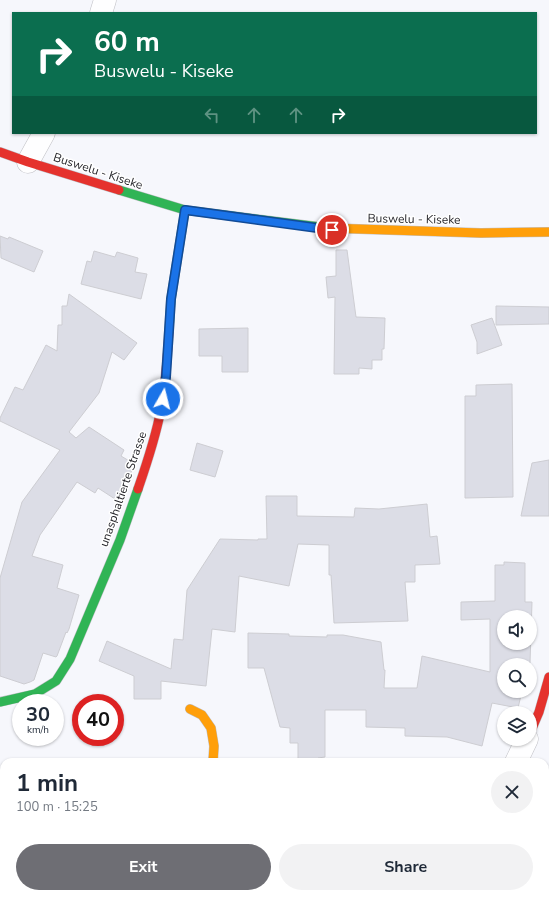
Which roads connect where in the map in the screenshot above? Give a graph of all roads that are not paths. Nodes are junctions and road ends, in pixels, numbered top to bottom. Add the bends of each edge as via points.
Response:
1 (105, 0) edge
2 (101, 12) edge
3 (43, 134) edge
4 (0, 152) edge
5 (28, 162) junction
6 (185, 210) junction
7 (549, 232) edge
8 (549, 677) edge
9 (0, 702) edge
10 (190, 709) dead end
11 (537, 717) edge
12 (524, 746) edge
13 (213, 758) edge
14 (518, 758) edge

1 - 2 street
3 - 5 street
4 - 5 street, Buswelu - Kiseke
5 - 6 street, Buswelu - Kiseke
6 - 7 street, Buswelu - Kiseke via 332,230
6 - 9 street, unasphaltierte Strasse via 171,299 162,410 149,458 120,540 70,659 56,681 35,694
8 - 11 street
10 - 13 street via 202,715 211,728
12 - 14 street

